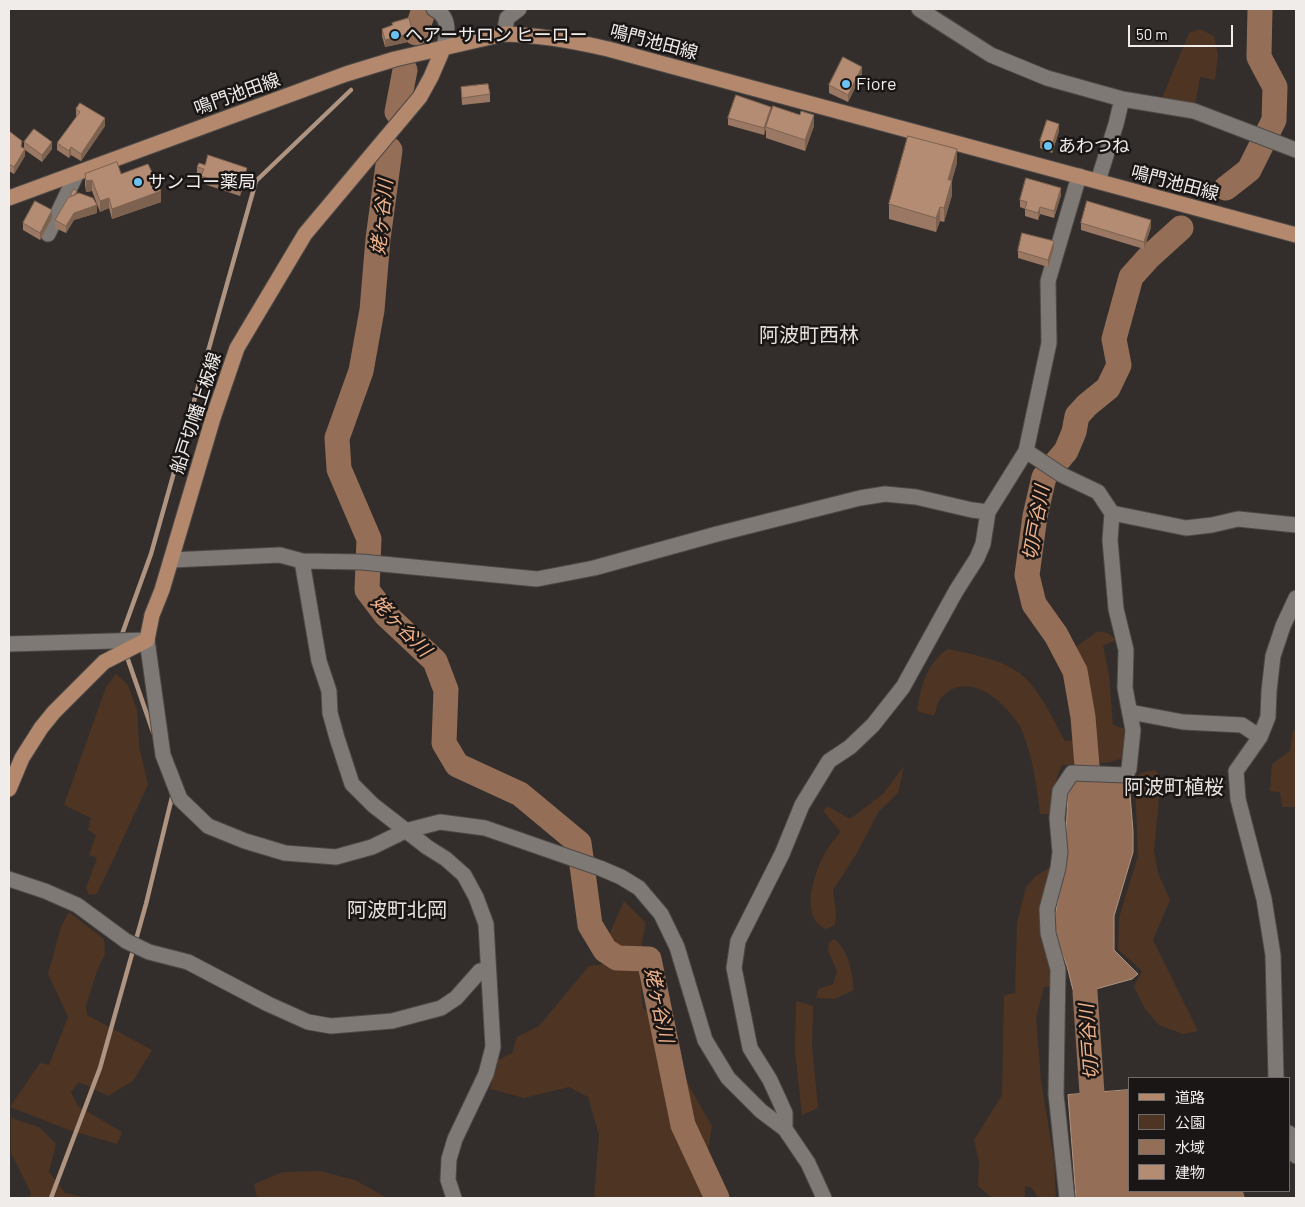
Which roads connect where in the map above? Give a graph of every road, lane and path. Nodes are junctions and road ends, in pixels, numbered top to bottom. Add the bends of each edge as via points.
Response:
1 (434, 9) edge
2 (519, 9) edge
3 (919, 9) edge
4 (504, 34) junction
5 (443, 49) junction
6 (1122, 99) junction
7 (1296, 150) edge
8 (77, 173) junction
9 (1079, 176) junction
10 (1098, 181) junction
11 (9, 198) edge
12 (48, 234) dead end
13 (1296, 235) edge
14 (1026, 451) junction
15 (988, 512) junction
16 (1112, 513) junction
17 (1296, 525) edge
18 (171, 560) junction
19 (302, 561) junction
20 (1296, 598) edge
21 (147, 640) junction
22 (9, 644) edge
23 (1130, 712) junction
24 (1260, 737) junction
25 (9, 789) edge
26 (405, 831) junction
27 (9, 879) edge
28 (488, 969) junction
29 (1276, 1077) edge
30 (785, 1129) junction
31 (1290, 1136) edge
32 (1296, 1156) edge
33 (454, 1198) edge
34 (824, 1198) edge
35 (1067, 1198) edge

1 - 5 street via 441,12 447,24
2 - 4 street via 507,18
3 - 6 street via 990,55 1047,78
4 - 5 main road, 鳴門池田線
4 - 9 main road, 鳴門池田線 via 547,37 608,49
5 - 8 main road, 鳴門池田線 via 395,58 346,74
5 - 18 main road, 船戸切幡上板線 via 420,96 305,234 236,348
6 - 7 street via 1194,111
6 - 10 street
8 - 11 main road, 鳴門池田線
8 - 12 street
9 - 10 main road, 鳴門池田線
9 - 14 street via 1048,281 1049,343
10 - 13 main road, 鳴門池田線
14 - 15 street
14 - 16 street via 1062,475 1098,492
15 - 19 street via 916,497 884,494 594,568 537,579 368,563
15 - 30 street via 983,544 977,558 903,687 873,724 830,761 802,805 782,854 738,941 734,968 750,1048 785,1113
16 - 17 street via 1186,528 1238,519
16 - 23 street via 1110,540 1115,599 1126,650 1125,688
18 - 19 street via 280,555
18 - 21 main road, 船戸切幡上板線
19 - 26 street via 319,660 330,691 330,713 352,784
20 - 24 street via 1273,656 1268,717
21 - 22 street
21 - 25 main road via 104,662 54,712 22,758
21 - 26 street via 163,755 180,799 208,826 285,853 336,856 372,847
23 - 24 street via 1183,722 1242,725
23 - 35 street via 1133,730 1126,775 1072,773 1060,791 1057,818 1060,852 1047,909 1048,933 1058,969 1056,1094
24 - 29 street via 1236,771 1238,798 1264,899 1273,955
26 - 28 street via 464,875 486,924
26 - 30 street via 440,822 485,828 600,868 639,888 661,914 677,947 705,1040 728,1078 761,1111
27 - 28 street via 77,906 126,941 149,952 188,962 268,1004 316,1024 331,1026 392,1021 440,1008 456,998 480,971
28 - 33 street via 493,1047 486,1074 455,1138 449,1159 448,1180
30 - 34 street via 808,1163
31 - 32 street

